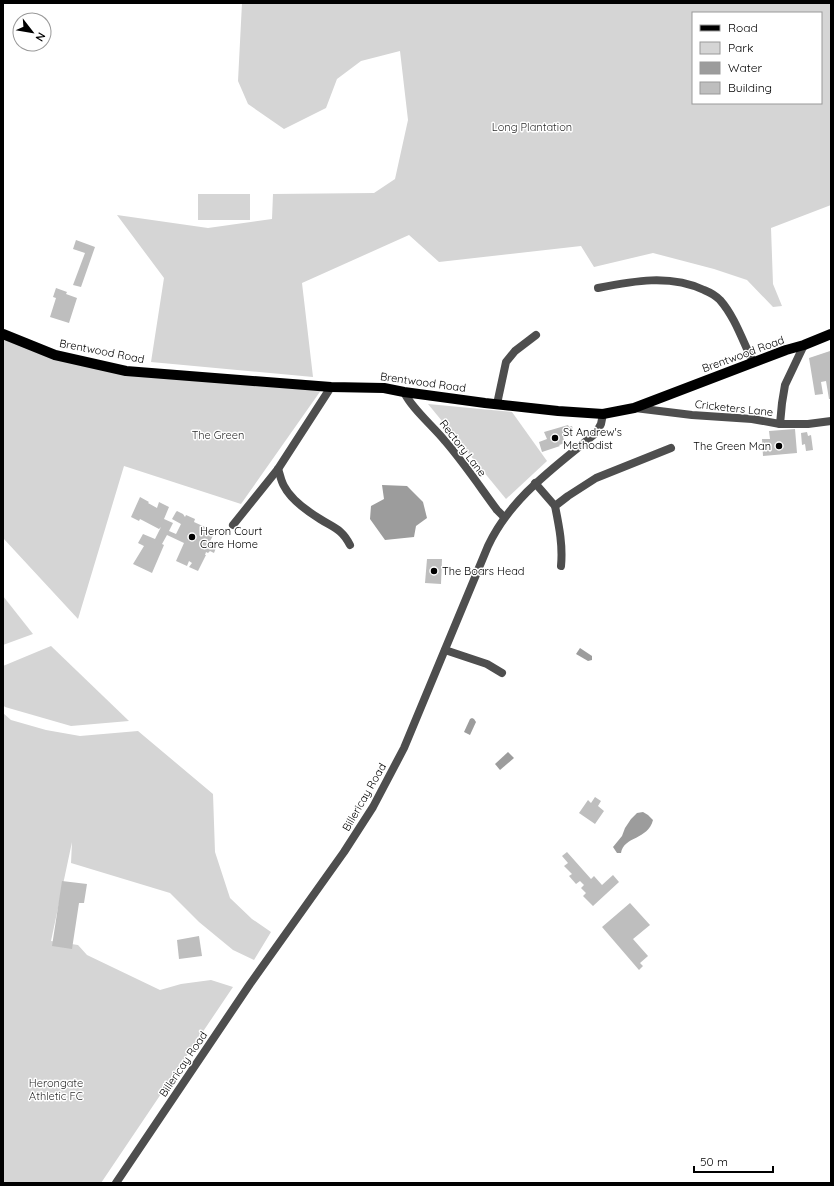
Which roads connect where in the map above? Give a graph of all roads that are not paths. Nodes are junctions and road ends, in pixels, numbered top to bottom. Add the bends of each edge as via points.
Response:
1 (598, 288) dead end
2 (3, 334) edge
3 (831, 334) edge
4 (536, 335) dead end
5 (804, 345) junction
6 (753, 362) junction
7 (332, 387) junction
8 (404, 392) junction
9 (497, 404) junction
10 (634, 408) junction
11 (603, 414) junction
12 (831, 421) edge
13 (780, 424) junction
14 (671, 448) dead end
15 (278, 469) junction
16 (535, 483) junction
17 (555, 506) junction
18 (504, 517) junction
19 (234, 525) dead end
20 (350, 545) dead end
21 (561, 566) dead end
22 (445, 650) junction
23 (502, 674) dead end
24 (116, 1183) edge

1 - 6 street via 657,280 694,285 719,299 730,314
2 - 7 main road, Brentwood Road via 55,355 126,370
3 - 5 main road, Brentwood Road
4 - 9 street via 515,351 506,362
5 - 6 main road, Brentwood Road
5 - 13 street via 785,386
6 - 10 main road, Brentwood Road
7 - 8 main road, Brentwood Road via 384,388
7 - 15 street
8 - 9 main road, Brentwood Road
8 - 18 street, Rectory Lane
9 - 11 main road, Brentwood Road
10 - 11 main road, Brentwood Road
10 - 13 street, Cricketers Lane
11 - 16 street, Billericay Road via 596,434
12 - 13 street, Cricketers Lane
14 - 17 street via 596,478
15 - 19 street
15 - 20 street via 283,486 293,499 340,531
16 - 17 street
16 - 18 street, Billericay Road
17 - 21 street via 561,536
18 - 22 street, Billericay Road via 488,546
22 - 23 street via 487,664
22 - 24 street, Billericay Road via 404,748 373,807

